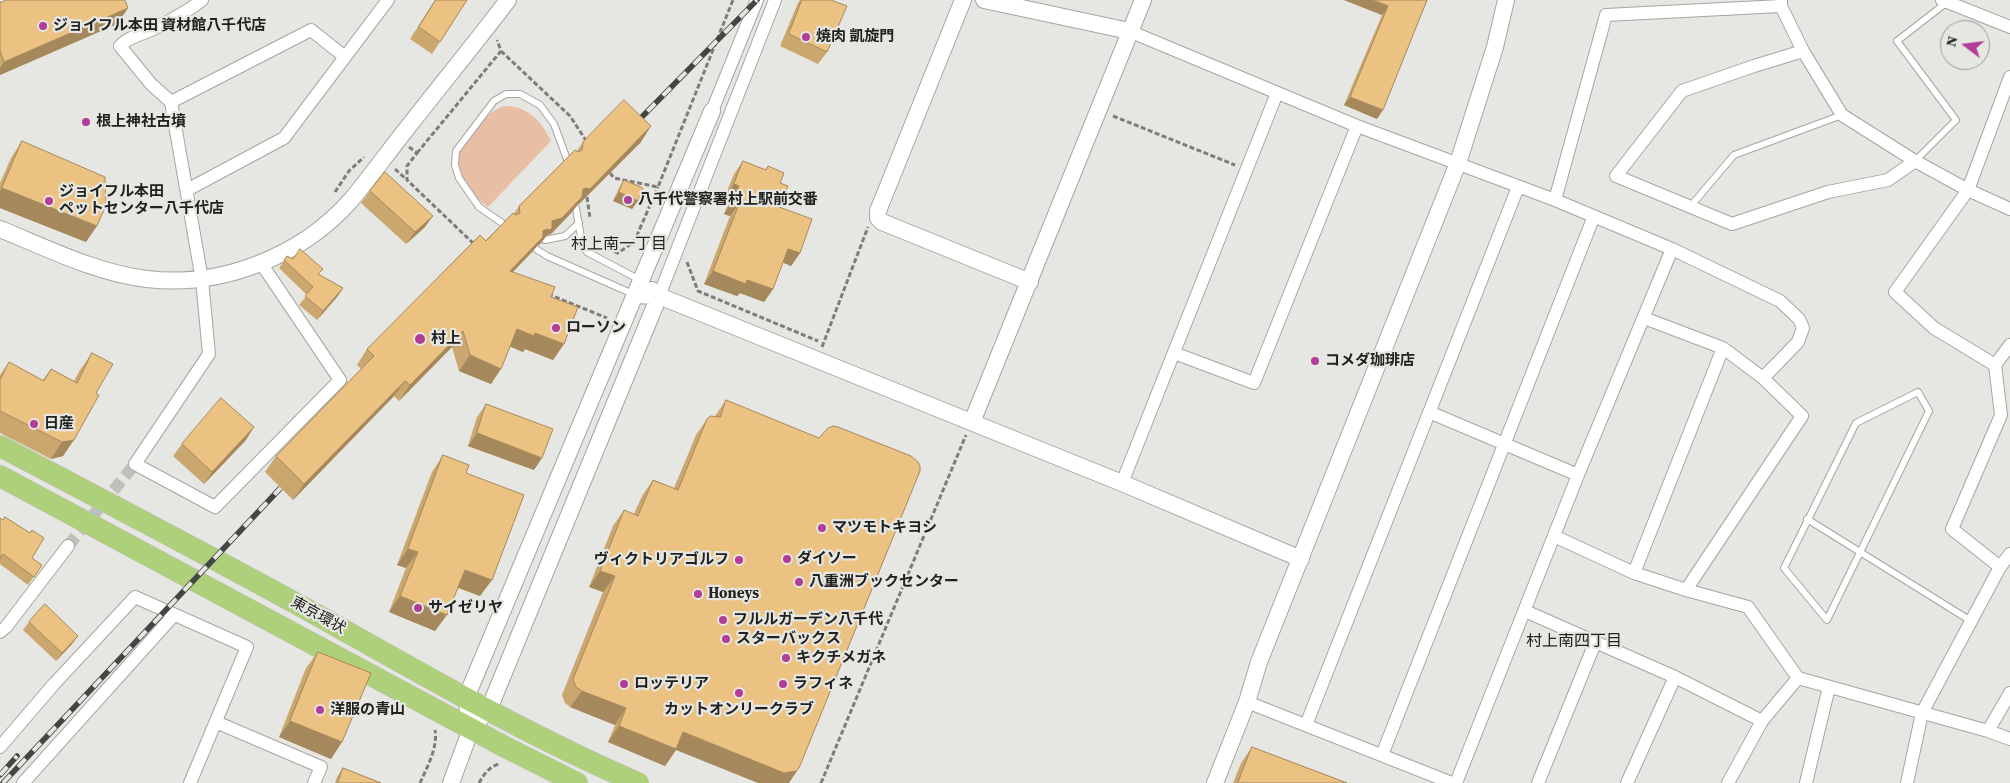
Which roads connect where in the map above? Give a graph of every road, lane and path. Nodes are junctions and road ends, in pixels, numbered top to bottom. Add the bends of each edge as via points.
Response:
1 (202, 0) edge
2 (388, 0) edge
3 (733, 0) edge
4 (757, 0) edge
5 (775, 0) edge
6 (963, 0) edge
7 (984, 0) edge
8 (1143, 0) edge
9 (1506, 0) edge
10 (504, 1) edge
11 (1944, 1) edge
12 (1781, 3) edge
13 (2010, 27) edge
14 (1129, 31) junction
15 (496, 38) dead end
16 (1803, 52) junction
17 (345, 57) junction
18 (2010, 77) edge
19 (1277, 93) junction
20 (171, 102) junction
21 (1098, 110) junction
22 (712, 111) joint
23 (1842, 114) junction
24 (1357, 126) junction
25 (405, 144) dead end
26 (417, 154) junction
27 (366, 156) dead end
28 (1916, 161) junction
29 (568, 162) edge
30 (1458, 163) junction
31 (1247, 170) junction
32 (610, 174) edge
33 (658, 187) junction
34 (1518, 187) junction
35 (187, 190) junction
36 (1968, 190) junction
37 (587, 196) edge
38 (333, 197) dead end
39 (1554, 200) junction
40 (1690, 207) junction
41 (576, 208) edge
42 (2010, 208) edge
43 (1594, 216) junction
44 (878, 218) junction
45 (579, 223) junction
46 (590, 224) dead end
47 (505, 226) edge
48 (0, 229) edge
49 (545, 240) edge
50 (600, 246) dead end
51 (536, 249) edge
52 (1672, 249) junction
53 (480, 251) edge
54 (690, 253) dead end
55 (262, 263) junction
56 (202, 280) junction
57 (1030, 282) junction
58 (637, 288) junction
59 (543, 292) edge
60 (659, 296) junction
61 (607, 318) dead end
62 (1644, 318) junction
63 (823, 343) junction
64 (2010, 344) edge
65 (1723, 348) junction
66 (1174, 353) junction
67 (817, 359) junction
68 (1995, 364) junction
69 (1763, 378) junction
70 (1429, 412) junction
71 (972, 422) junction
72 (1503, 443) junction
73 (0, 446) edge
74 (1578, 475) junction
75 (0, 476) edge
76 (1122, 483) junction
77 (1807, 519) junction
78 (1554, 536) junction
79 (68, 546) tunnel mouth
80 (1862, 552) junction
81 (2010, 554) edge
82 (1301, 559) junction
83 (2000, 567) junction
84 (1634, 572) junction
85 (1686, 590) junction
86 (1525, 611) junction
87 (174, 615) junction
88 (1971, 620) junction
89 (0, 632) edge
90 (1595, 642) junction
91 (1675, 677) junction
92 (1798, 678) junction
93 (1828, 687) junction
94 (2010, 693) edge
95 (466, 698) junction
96 (1247, 702) junction
97 (489, 709) junction
98 (1922, 713) junction
99 (1762, 721) junction
100 (216, 722) junction
101 (432, 726) dead end
102 (1306, 726) junction
103 (471, 729) junction
104 (1988, 731) junction
105 (2010, 739) edge
106 (0, 747) edge
107 (1382, 755) junction
108 (502, 763) dead end
109 (23, 783) edge
110 (190, 783) edge
111 (314, 783) edge
112 (420, 783) edge
113 (451, 783) edge
114 (479, 783) edge
115 (577, 783) edge
116 (638, 783) edge
117 (821, 783) edge
118 (1215, 783) edge
119 (1452, 783) edge
120 (1456, 783) edge
121 (1538, 783) edge
122 (1627, 783) edge
123 (1728, 783) edge
124 (1806, 783) edge
125 (1907, 783) edge

1 - 20 street via 151,30 125,40 120,46 151,84
2 - 17 street
3 - 33 path
4 - 22 street
5 - 60 street
6 - 44 street via 878,211
7 - 14 street
8 - 14 street
9 - 30 street via 1495,47
10 - 55 street via 350,200 318,231
11 - 13 street
11 - 28 lane via 1897,41 1956,120
12 - 16 street
12 - 39 street via 1606,14
14 - 19 street
14 - 21 street
15 - 26 path via 501,50
16 - 23 street
16 - 40 street via 1682,91 1616,176
17 - 20 street via 310,30
17 - 35 street via 284,138
18 - 36 street
19 - 24 street
19 - 31 street
20 - 35 street
21 - 31 path
21 - 57 street
22 - 58 street
23 - 28 street
23 - 40 lane via 1734,154
24 - 30 street
24 - 66 street via 1254,383
25 - 26 path
26 - 53 path via 407,166 407,180
27 - 38 path via 349,171
28 - 36 street
28 - 40 street via 1888,180 1828,192 1732,224
29 - 47 lane via 554,124 540,105 520,94 506,94 494,101 456,151 455,165 459,178 479,207
30 - 34 street
30 - 82 street
31 - 66 street
32 - 33 path via 614,178
33 - 50 path via 634,242 618,253
34 - 39 street
34 - 70 street
35 - 56 street
36 - 42 street
36 - 68 street via 1895,292 1934,328
37 - 46 path
39 - 43 street
41 - 45 lane
43 - 52 street
43 - 72 street
44 - 57 street
44 - 63 path via 866,228
45 - 49 lane via 565,236
45 - 58 lane via 582,244 587,252
48 - 56 street via 86,264 125,275 174,282
51 - 58 lane via 547,256
52 - 62 street
52 - 69 street via 1780,301 1799,319 1803,328 1798,342
54 - 63 path via 686,262 698,291
55 - 56 street
55 - 56 street via 340,380 215,507 135,464 209,354
57 - 71 street
58 - 60 street
58 - 95 street
59 - 61 path
60 - 67 street
60 - 97 street
62 - 65 street
62 - 74 street
63 - 67 path
64 - 68 street
65 - 69 street
65 - 84 street
66 - 76 street
67 - 71 street
68 - 83 street via 2001,415 1952,529
69 - 85 street via 1802,416
70 - 72 street
70 - 102 street
71 - 76 street
71 - 117 path
72 - 74 street
72 - 107 street
73 - 95 highway, 東京環状
74 - 78 street
75 - 103 highway, 東京環状
76 - 82 street
77 - 80 lane
77 - 80 lane via 1784,568 1827,620
77 - 80 lane via 1856,423 1918,392 1928,411
78 - 84 street
78 - 86 street
79 - 89 street
80 - 88 lane
81 - 83 street
82 - 96 street via 1259,662
83 - 88 street
84 - 85 street
85 - 92 street via 1748,607
86 - 90 street
86 - 120 street
87 - 100 street via 247,647
87 - 106 street via 135,597
87 - 109 street
88 - 98 street
90 - 91 street
90 - 121 street
91 - 99 street
91 - 122 street
92 - 93 street
92 - 99 street
93 - 98 street
93 - 124 street
94 - 104 street
95 - 97 highway, 東京環状
95 - 103 street
96 - 102 street
96 - 118 street
97 - 103 street
97 - 116 highway, 東京環状 via 581,758
98 - 104 street
98 - 125 street
99 - 123 street
100 - 110 street
100 - 111 street via 321,767
101 - 112 path via 435,747
102 - 107 street
103 - 113 street
103 - 115 highway, 東京環状
104 - 105 street
107 - 119 street
108 - 114 path via 489,770

